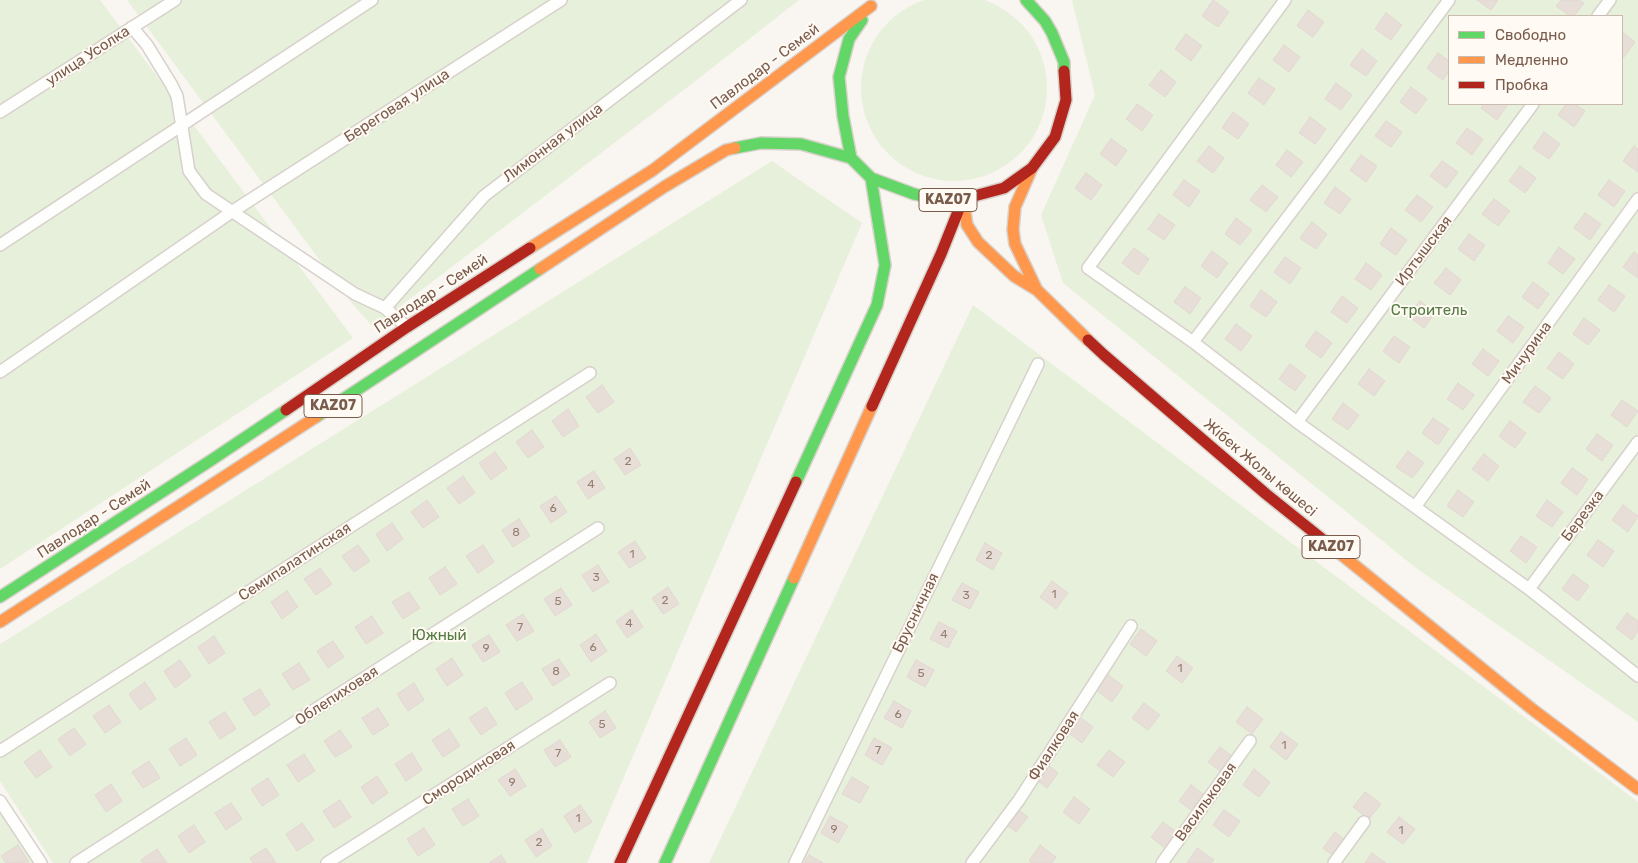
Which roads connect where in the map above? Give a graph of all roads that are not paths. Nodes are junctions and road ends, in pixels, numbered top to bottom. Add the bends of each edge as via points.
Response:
1 (175, 0) edge
2 (372, 0) edge
3 (561, 0) edge
4 (741, 0) edge
5 (1026, 0) edge
6 (1285, 0) edge
7 (1449, 0) edge
8 (1610, 0) edge
9 (875, 3) edge
10 (1599, 15) edge
11 (132, 28) junction
12 (1532, 105) edge
13 (0, 112) edge
14 (181, 126) junction
15 (851, 158) junction
16 (1032, 168) junction
17 (871, 178) junction
18 (962, 199) junction
19 (1638, 199) edge
20 (233, 211) junction
21 (0, 245) edge
22 (1037, 290) junction
23 (385, 308) junction
24 (407, 327) junction
25 (1193, 342) junction
26 (1038, 364) dead end
27 (0, 372) edge
28 (590, 373) dead end
29 (1297, 422) junction
30 (1638, 442) edge
31 (1415, 507) junction
32 (598, 528) dead end
33 (1529, 589) junction
34 (0, 597) edge
35 (0, 622) edge
36 (1131, 626) dead end
37 (1638, 660) edge
38 (1634, 673) edge
39 (610, 683) dead end
40 (1250, 741) dead end
41 (0, 751) edge
42 (1638, 789) edge
43 (0, 801) edge
44 (1364, 822) dead end
45 (41, 863) edge
46 (76, 863) edge
47 (327, 863) edge
48 (620, 863) edge
49 (665, 863) edge
50 (795, 863) edge
51 (972, 863) edge
52 (1162, 863) edge
53 (1334, 863) edge

1 - 11 street, улица Усолка
2 - 14 street
3 - 20 street, Береговая улица
4 - 23 street, Лимонная улица via 484,196
5 - 16 main road, KAZ07 via 1045,21 1064,62 1066,100 1055,137
6 - 25 street via 1088,268
7 - 25 street
8 - 10 street
9 - 15 main road, KAZ07 via 849,39 839,77
9 - 24 main road, Павлодар - Семей / KAZ07 via 653,170
11 - 13 street, улица Усолка
11 - 14 street via 147,45 177,96
12 - 29 street, Иртышская
14 - 20 street via 189,171 206,194
14 - 21 street
15 - 17 main road, KAZ07
15 - 35 main road, KAZ07 via 801,144 762,143 726,150 656,192
16 - 18 main road, KAZ07 via 1004,188
16 - 22 main road, Жібек Жолы көшесі / KAZ07 via 1014,207 1013,230 1015,244
17 - 18 main road, KAZ07 via 914,194 942,200
17 - 48 main road via 885,265 877,305
18 - 22 main road, Жібек Жолы көшесі / KAZ07 via 967,225 978,242 1014,276
18 - 49 main road via 937,263
19 - 31 street, Мичурина
20 - 23 street via 355,294
20 - 27 street, Береговая улица
22 - 42 main road, Жібек Жолы көшесі / KAZ07 via 1104,355 1266,494 1532,709
23 - 24 street
24 - 34 main road, Павлодар - Семей / KAZ07 via 213,459
25 - 29 street
26 - 50 street, Брусничная
28 - 41 street, Семипалатинская
29 - 31 street
30 - 33 street, Березка
31 - 33 street
32 - 46 street, Облепиховая
33 - 38 street
36 - 51 street, Фиалковая via 1019,800
37 - 38 street
39 - 47 street, Смородиновая
40 - 52 street, Васильковая
43 - 45 street
44 - 53 street

